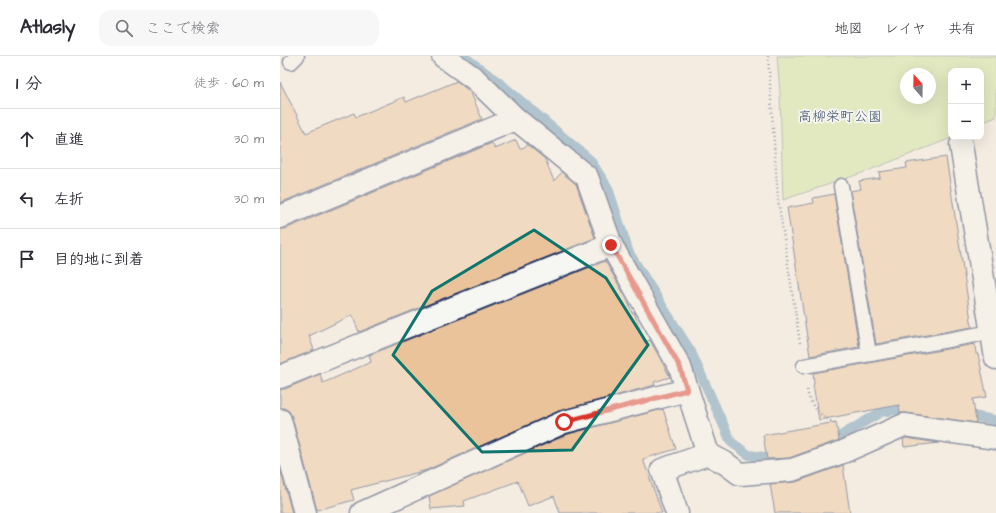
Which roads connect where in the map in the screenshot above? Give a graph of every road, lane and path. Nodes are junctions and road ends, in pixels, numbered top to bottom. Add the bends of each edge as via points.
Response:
1 (443, 56) edge
2 (768, 56) edge
3 (516, 119) junction
4 (961, 145) dead end
5 (841, 186) dead end
6 (280, 217) edge
7 (611, 245) junction
8 (992, 332) junction
9 (869, 354) junction
10 (996, 358) edge
11 (804, 366) junction
12 (280, 377) edge
13 (687, 390) junction
14 (280, 420) edge
15 (839, 426) dead end
16 (996, 438) edge
17 (708, 454) junction
18 (305, 513) edge
19 (362, 513) edge
20 (677, 513) edge

1 - 3 street via 475,79
2 - 11 path via 778,199
3 - 6 street
3 - 7 street via 587,177
4 - 8 street
5 - 9 lane
7 - 12 street
7 - 13 street via 680,367
8 - 9 lane
8 - 10 street
9 - 11 lane
11 - 15 path via 809,398 817,411
13 - 17 street
13 - 19 street via 564,422
14 - 18 street
16 - 17 street via 904,425 843,452 792,470 740,474
17 - 20 street via 662,470

